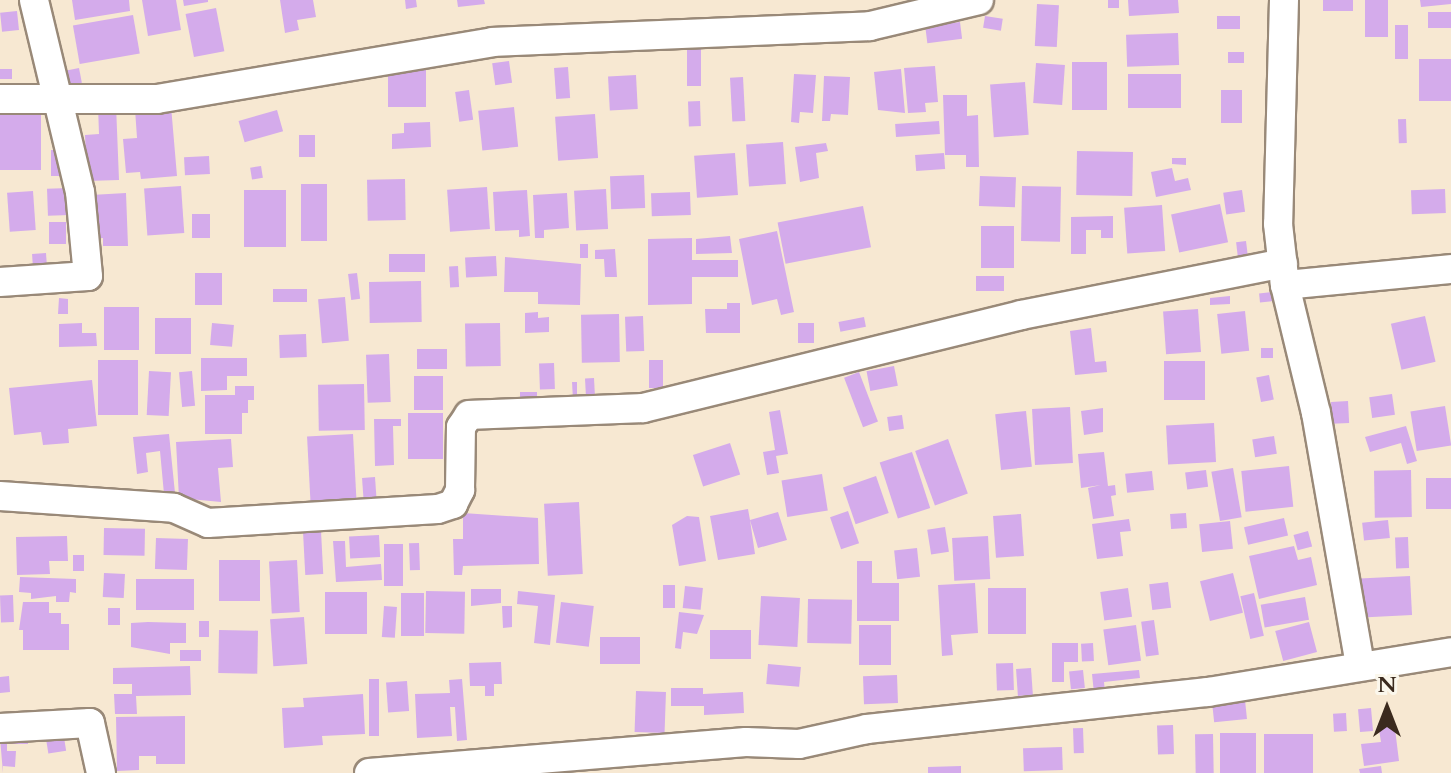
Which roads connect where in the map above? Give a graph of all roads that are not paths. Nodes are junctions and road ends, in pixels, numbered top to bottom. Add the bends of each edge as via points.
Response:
1 (34, 0) edge
2 (979, 0) edge
3 (1284, 0) edge
4 (0, 99) edge
5 (56, 99) junction
6 (1451, 269) edge
7 (1284, 274) junction
8 (0, 282) edge
9 (0, 496) edge
10 (1451, 652) edge
11 (1360, 665) junction
12 (0, 728) edge
13 (101, 773) edge
14 (369, 773) edge

1 - 5 street
2 - 5 street via 870,26 493,42 157,99
3 - 7 street via 1278,224
4 - 5 street
5 - 8 street via 80,192 88,276
6 - 7 street
7 - 9 street via 1221,279 1021,315 643,408 469,415 461,427 460,490 453,504 438,509 208,523 174,508
7 - 11 street via 1316,413
10 - 11 street
11 - 14 street via 1208,692 867,729 799,744 746,742
12 - 13 street via 90,723

